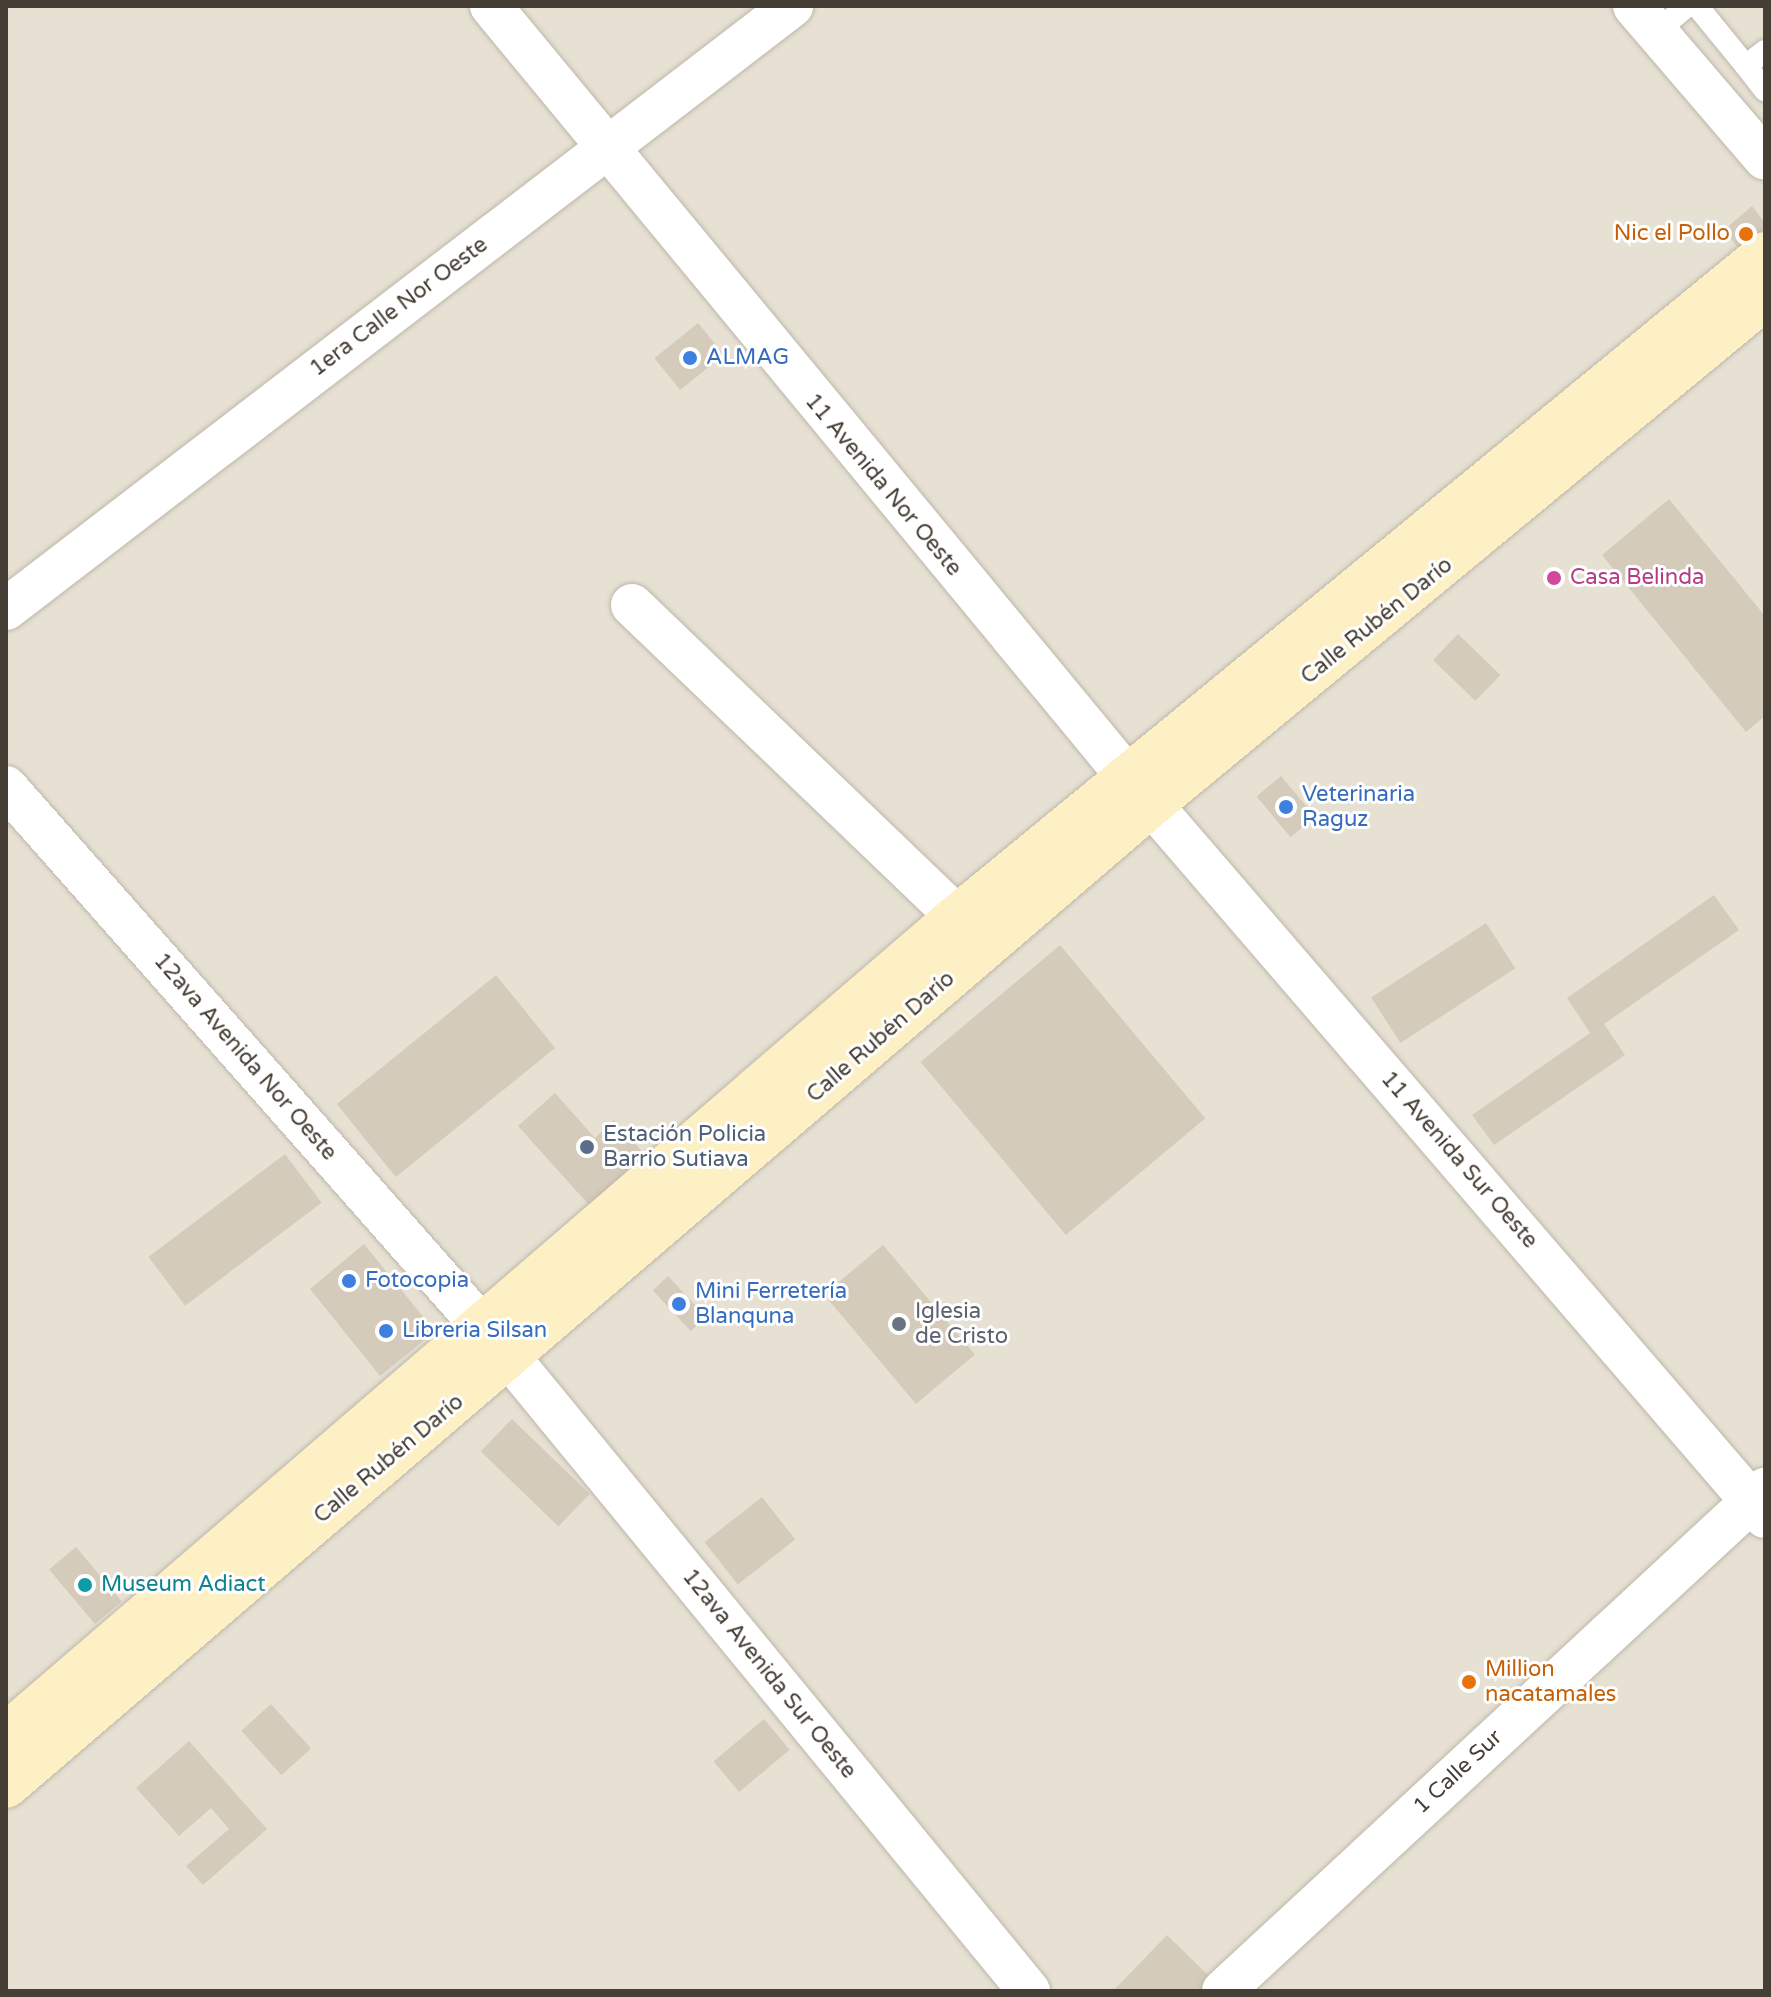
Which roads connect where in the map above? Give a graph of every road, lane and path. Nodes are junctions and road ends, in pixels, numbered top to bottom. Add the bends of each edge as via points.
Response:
1 (491, 6) edge
2 (792, 6) edge
3 (1697, 6) edge
4 (1659, 15) edge
5 (1765, 51) edge
6 (1746, 66) junction
7 (1765, 90) edge
8 (1761, 148) edge
9 (604, 151) junction
10 (1765, 254) edge
11 (1765, 298) edge
12 (1561, 445) junction
13 (632, 605) dead end
14 (6, 609) edge
15 (6, 787) edge
16 (1139, 789) junction
17 (972, 931) junction
18 (497, 1342) junction
19 (1760, 1502) edge
20 (11, 1760) edge
21 (1029, 1991) edge
22 (1223, 1991) edge

1 - 9 street, 11 Avenida Nor Oeste
2 - 9 street, 1era Calle Nor Oeste
3 - 6 lane
4 - 8 street
5 - 6 lane
6 - 7 lane
9 - 14 street, 1era Calle Nor Oeste
9 - 16 street, 11 Avenida Nor Oeste
10 - 12 street, Calle Rubén Darío
11 - 12 street, Calle Rubén Darío
12 - 16 street, Calle Rubén Darío
13 - 17 street
15 - 18 street, 12ava Avenida Nor Oeste
16 - 17 street, Calle Rubén Darío
16 - 19 street, 11 Avenida Sur Oeste
17 - 18 street, Calle Rubén Darío
18 - 20 street, Calle Rubén Darío
18 - 21 street, 12ava Avenida Sur Oeste
19 - 22 street, 1 Calle Sur

